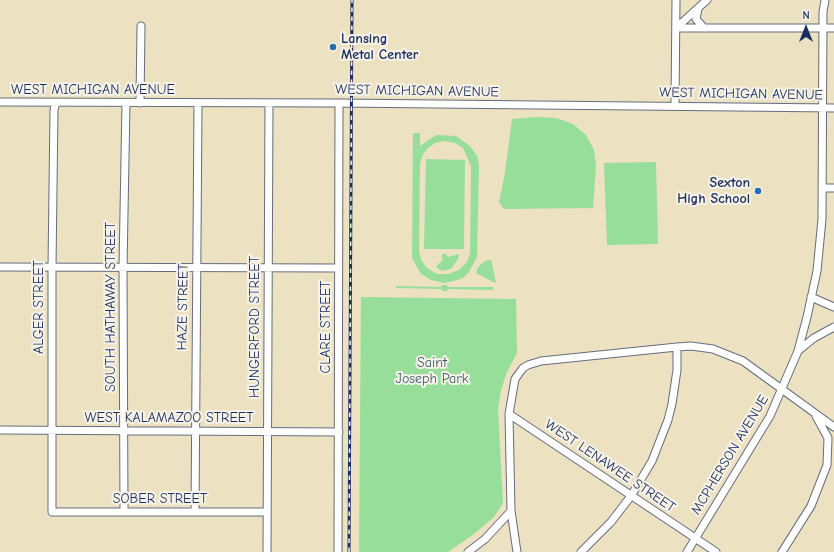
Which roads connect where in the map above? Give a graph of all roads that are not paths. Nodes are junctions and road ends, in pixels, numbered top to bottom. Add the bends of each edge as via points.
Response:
1 (676, 0) edge
2 (707, 0) edge
3 (825, 0) edge
4 (698, 8) junction
5 (141, 26) dead end
6 (676, 28) junction
7 (704, 28) junction
8 (834, 28) edge
9 (822, 29) junction
10 (0, 102) edge
11 (56, 102) junction
12 (339, 102) junction
13 (126, 103) junction
14 (140, 103) junction
15 (198, 103) junction
16 (269, 103) junction
17 (675, 106) junction
18 (834, 108) edge
19 (822, 109) junction
20 (822, 188) junction
21 (834, 188) edge
22 (0, 267) edge
23 (52, 267) junction
24 (123, 268) junction
25 (196, 268) junction
26 (268, 268) junction
27 (338, 268) junction
28 (811, 297) junction
29 (834, 307) edge
30 (834, 327) edge
31 (677, 347) junction
32 (798, 351) junction
33 (782, 390) junction
34 (509, 414) junction
35 (815, 414) junction
36 (834, 427) edge
37 (0, 430) edge
38 (52, 430) junction
39 (124, 430) junction
40 (195, 431) junction
41 (268, 432) junction
42 (338, 432) junction
43 (831, 444) edge
44 (631, 496) junction
45 (511, 511) junction
46 (52, 512) joint
47 (124, 512) junction
48 (195, 512) junction
49 (267, 512) junction
50 (695, 538) junction
51 (267, 552) edge
52 (338, 552) edge
53 (468, 552) edge
54 (516, 552) edge
55 (581, 552) edge
56 (687, 552) edge
57 (716, 552) edge
58 (782, 552) edge

1 - 6 street
2 - 4 street
3 - 9 street, MCPHERSON AVENUE
4 - 6 street
4 - 7 street via 696,19
5 - 14 street
6 - 7 street
6 - 17 street
7 - 9 street
8 - 9 street
9 - 19 street, MCPHERSON AVENUE
10 - 11 street, WEST MICHIGAN AVENUE
11 - 13 street, WEST MICHIGAN AVENUE
11 - 23 street, ALGER STREET
12 - 16 street, WEST MICHIGAN AVENUE
12 - 17 street, WEST MICHIGAN AVENUE
12 - 27 street, CLARE STREET
13 - 14 street, WEST MICHIGAN AVENUE
13 - 24 street, SOUTH HATHAWAY STREET
14 - 15 street, WEST MICHIGAN AVENUE
15 - 16 street, WEST MICHIGAN AVENUE
15 - 25 street, HAZE STREET
16 - 26 street, HUNGERFORD STREET
17 - 19 street, WEST MICHIGAN AVENUE
18 - 19 street, WEST MICHIGAN AVENUE
19 - 20 street, MCPHERSON AVENUE
20 - 21 street
20 - 28 street, MCPHERSON AVENUE via 820,243
22 - 23 street
23 - 24 street
23 - 38 street, ALGER STREET
24 - 25 street
24 - 39 street, SOUTH HATHAWAY STREET
25 - 26 street
25 - 40 street, HAZE STREET
26 - 27 street
26 - 41 street, HUNGERFORD STREET
27 - 42 street, CLARE STREET
28 - 29 street
28 - 32 street, MCPHERSON AVENUE
30 - 32 street
31 - 33 street via 702,347 729,354
31 - 34 street via 542,361 528,365 522,368 515,379
31 - 44 street via 677,370 668,420 652,461
32 - 33 street, MCPHERSON AVENUE
33 - 35 street
33 - 50 street, MCPHERSON AVENUE via 757,439
34 - 44 street, WEST LENAWEE STREET
34 - 45 street
35 - 36 street
35 - 43 street
37 - 38 street, WEST KALAMAZOO STREET
38 - 39 street, WEST KALAMAZOO STREET
38 - 46 street, ALGER STREET
39 - 40 street, WEST KALAMAZOO STREET
39 - 47 street, SOUTH HATHAWAY STREET
40 - 41 street, WEST KALAMAZOO STREET
40 - 48 street, HAZE STREET
41 - 42 street, WEST KALAMAZOO STREET
41 - 49 street, HUNGERFORD STREET
42 - 52 street, CLARE STREET
43 - 58 street via 818,491
44 - 50 street, WEST LENAWEE STREET
44 - 55 street
45 - 53 street via 485,539
45 - 54 street
46 - 47 street, SOBER STREET
47 - 48 street, SOBER STREET
48 - 49 street, SOBER STREET
49 - 51 street, HUNGERFORD STREET
50 - 56 street, MCPHERSON AVENUE
50 - 57 street, WEST LENAWEE STREET

